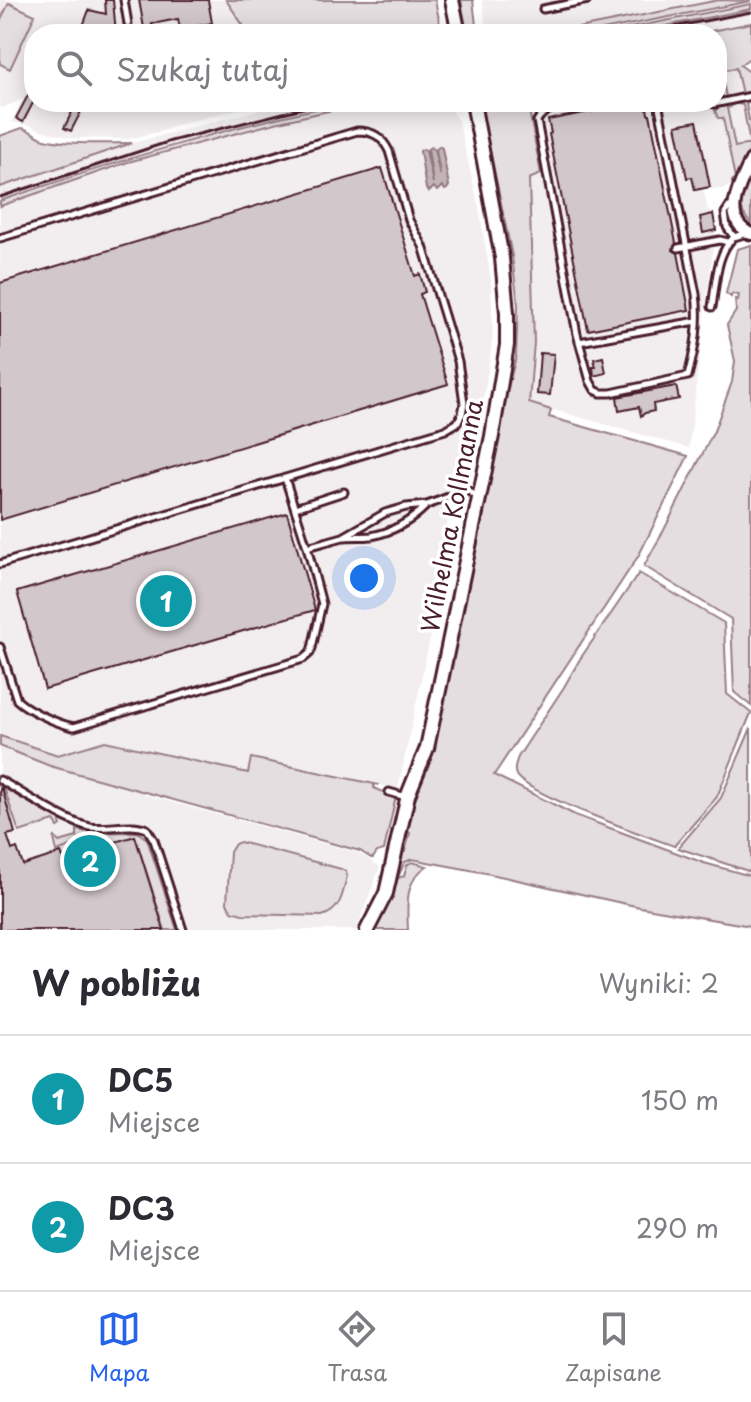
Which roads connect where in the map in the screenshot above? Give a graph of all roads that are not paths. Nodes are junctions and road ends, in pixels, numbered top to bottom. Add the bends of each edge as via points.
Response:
1 (124, 0) edge
2 (452, 0) edge
3 (588, 0) edge
4 (543, 9) dead end
5 (128, 24) dead end
6 (457, 24) edge
7 (751, 96) edge
8 (727, 101) edge
9 (475, 112) edge
10 (544, 112) edge
11 (660, 112) edge
12 (751, 160) edge
13 (734, 206) junction
14 (749, 233) edge
15 (734, 237) junction
16 (0, 238) edge
17 (728, 242) junction
18 (687, 247) junction
19 (678, 248) dead end
20 (712, 307) dead end
21 (697, 321) junction
22 (579, 342) junction
23 (285, 478) junction
24 (344, 492) dead end
25 (479, 498) junction
26 (427, 505) junction
27 (295, 508) junction
28 (343, 537) junction
29 (307, 547) junction
30 (0, 564) edge
31 (0, 647) edge
32 (0, 780) edge
33 (389, 792) dead end
34 (407, 797) junction
35 (183, 930) edge
36 (367, 930) edge

1 - 5 lane
2 - 6 street
3 - 4 lane
7 - 8 lane
9 - 25 street, Wilhelma Kollmanna via 502,258 507,329
10 - 22 lane via 537,121
11 - 18 lane
12 - 13 street
13 - 14 street via 739,225
13 - 15 lane via 725,213
14 - 15 lane
15 - 17 lane
16 - 23 lane via 357,131 377,135 389,151 409,220 428,261 458,361 462,414 445,430
17 - 18 lane
17 - 20 lane
18 - 19 lane
18 - 21 lane
21 - 22 lane
21 - 22 lane via 688,376 611,393 595,390
23 - 27 lane
23 - 30 lane
24 - 27 lane
25 - 26 lane via 467,490
25 - 34 street, Wilhelma Kollmanna via 427,748
26 - 28 lane via 385,513
26 - 28 lane via 410,522 391,530
27 - 29 lane
28 - 29 lane
29 - 31 lane via 322,604 312,648 303,659 74,727 17,700
32 - 35 lane via 89,827 134,826 152,833
33 - 34 lane
34 - 36 street, Wilhelma Kollmanna via 387,890

